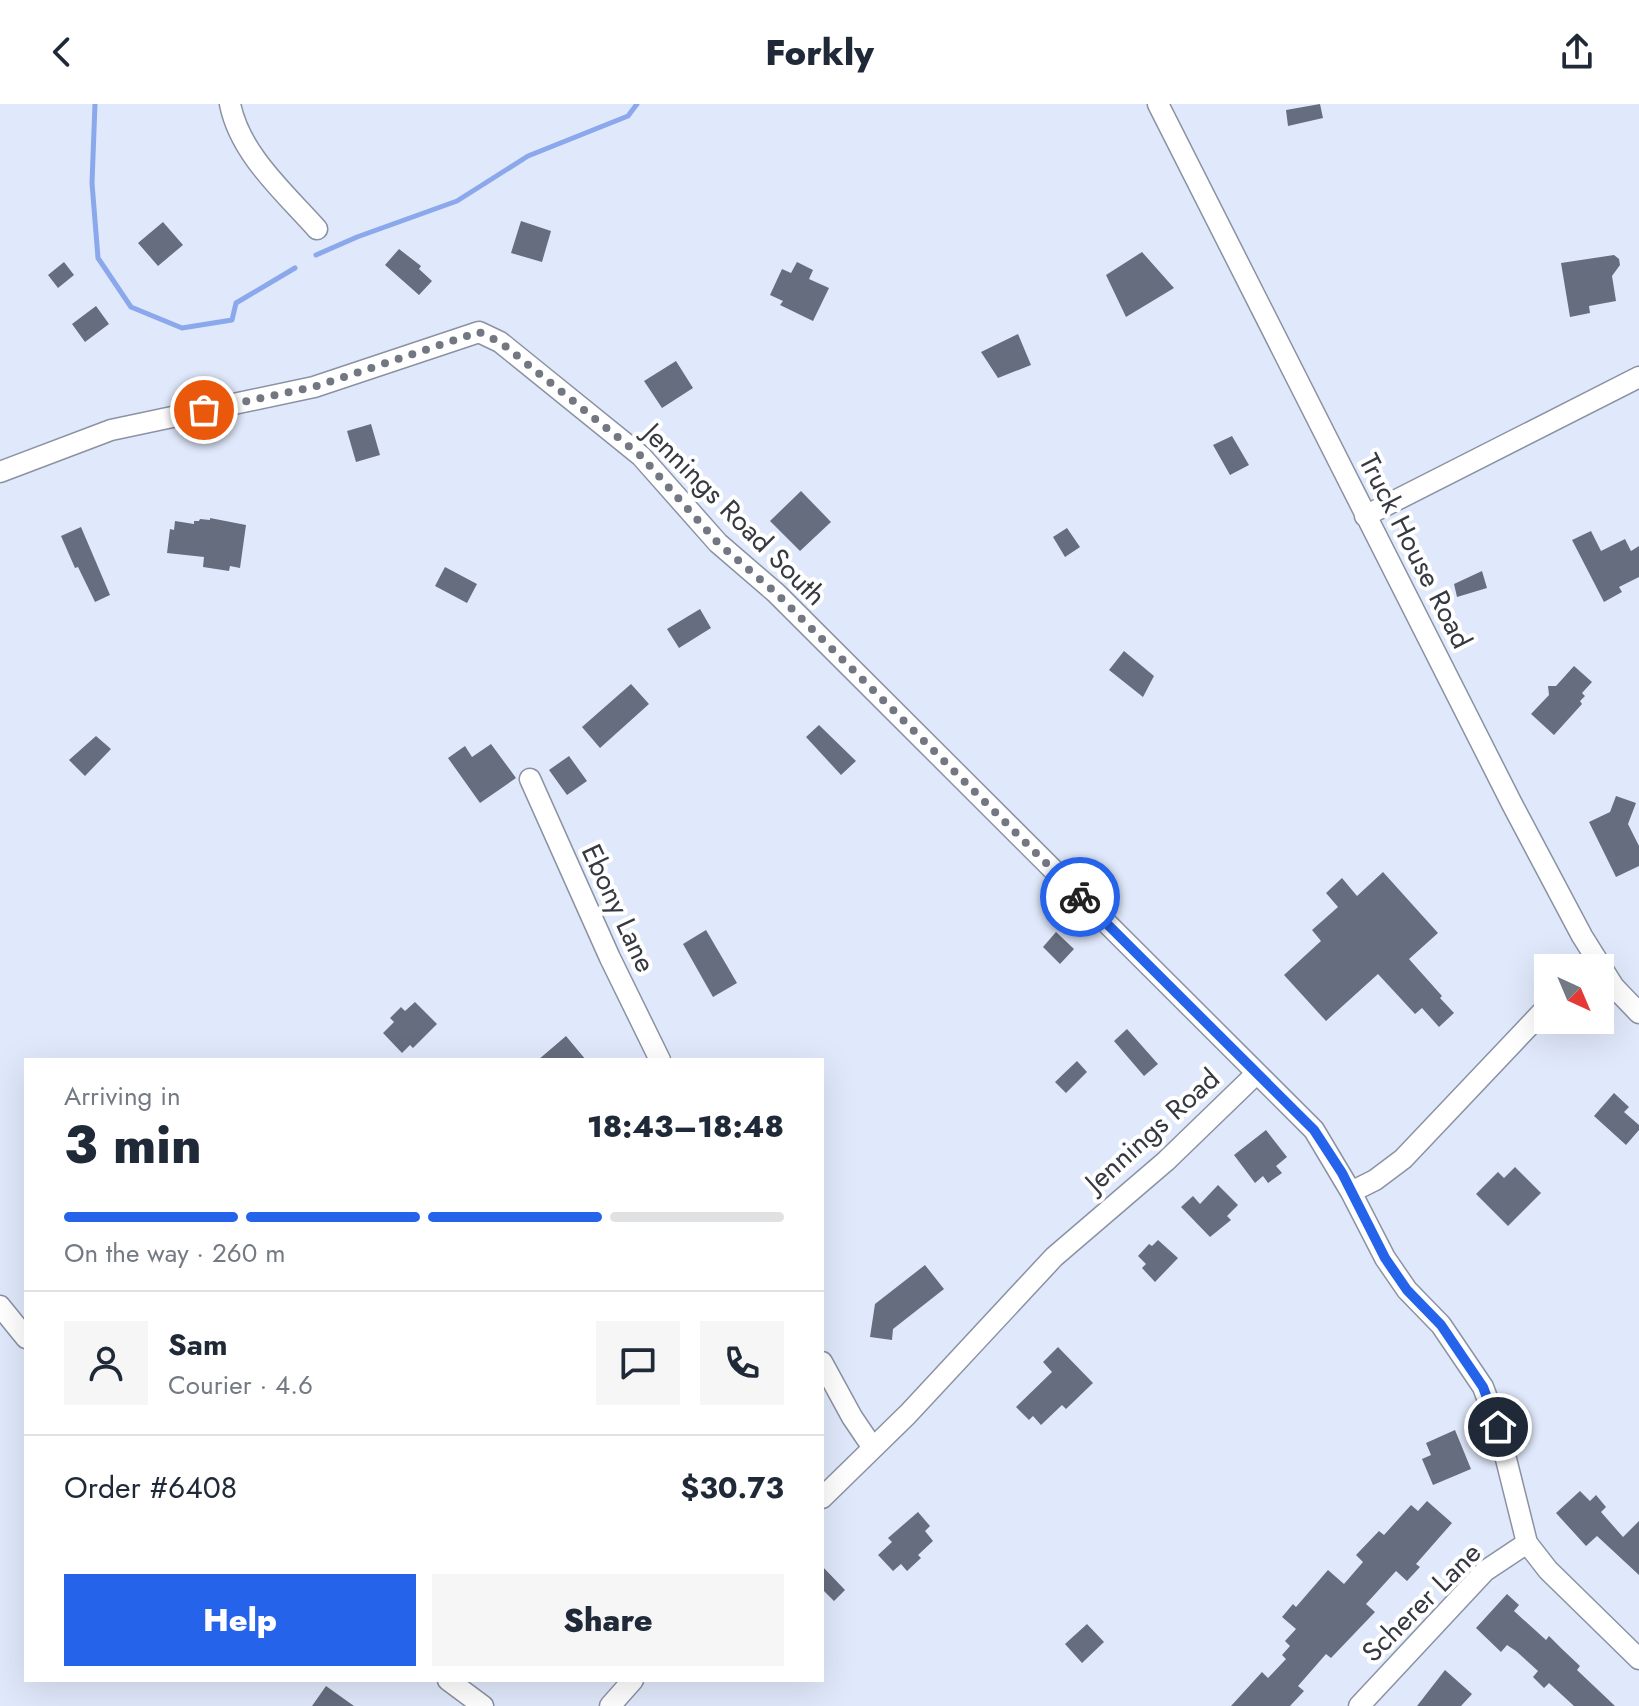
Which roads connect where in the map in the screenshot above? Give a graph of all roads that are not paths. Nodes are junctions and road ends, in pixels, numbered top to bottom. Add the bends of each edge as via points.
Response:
1 (230, 104) edge
2 (1158, 104) edge
3 (317, 229) dead end
4 (1639, 377) edge
5 (0, 472) edge
6 (1365, 516) junction
7 (530, 779) dead end
8 (1588, 954) edge
9 (1614, 987) edge
10 (1639, 1013) edge
11 (1534, 1021) edge
12 (659, 1058) edge
13 (1257, 1073) junction
14 (1351, 1192) junction
15 (0, 1306) edge
16 (24, 1336) edge
17 (824, 1366) edge
18 (873, 1448) junction
19 (824, 1496) edge
20 (1527, 1543) junction
21 (1639, 1659) edge
22 (451, 1682) edge
23 (631, 1682) edge
24 (483, 1706) edge
25 (610, 1706) edge
26 (1359, 1706) edge

1 - 3 street via 247,148
2 - 6 street, Truck House Road
4 - 6 street
5 - 13 street, Jennings Road South via 111,430 314,387 479,332 500,342 641,456 718,543 776,593
6 - 8 street, Truck House Road
7 - 12 street, Ebony Lane
9 - 10 street, Truck House Road
11 - 14 street via 1403,1159
13 - 14 street, Jennings Road via 1314,1130
13 - 18 street, Jennings Road via 1166,1161 1054,1257
14 - 20 street, Jennings Road via 1385,1258 1441,1325 1483,1387
15 - 16 street
17 - 18 street
18 - 19 street, Jennings Road
20 - 21 street
20 - 26 street, Scherer Lane via 1485,1571
22 - 24 street
23 - 25 street

